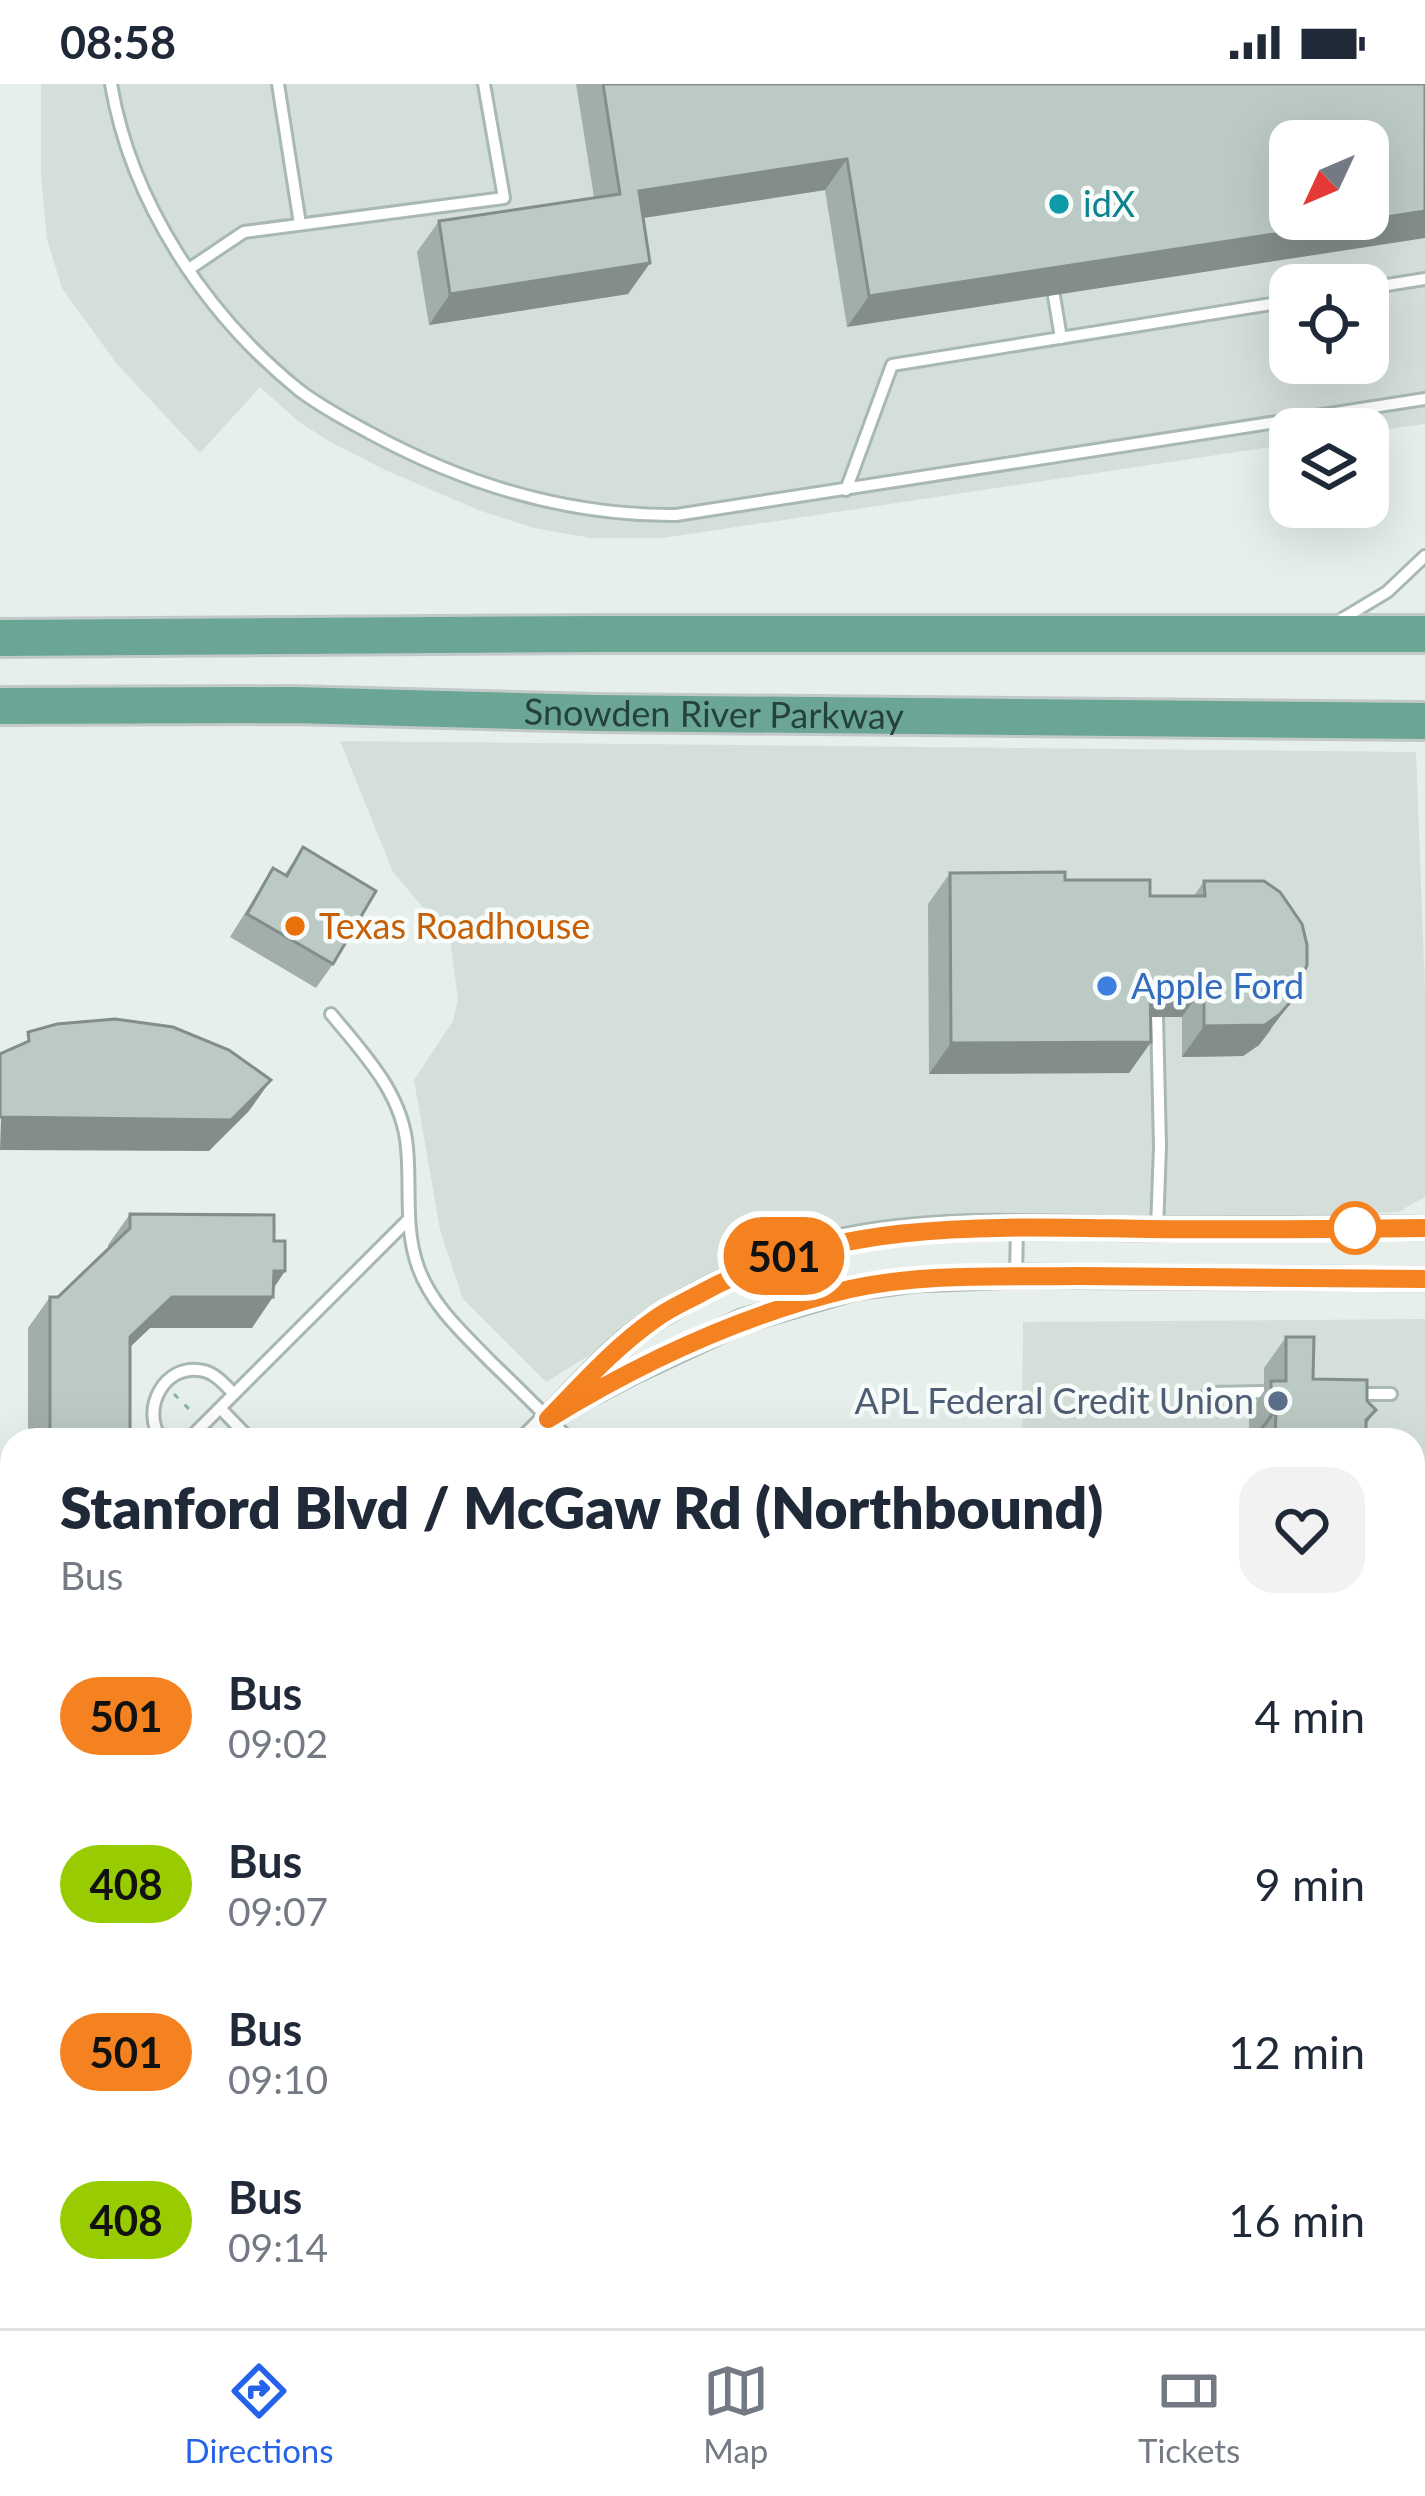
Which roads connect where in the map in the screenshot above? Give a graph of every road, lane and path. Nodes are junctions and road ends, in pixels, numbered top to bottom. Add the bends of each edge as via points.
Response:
1 (111, 84) edge
2 (278, 84) edge
3 (484, 84) edge
4 (300, 224) junction
5 (189, 269) junction
6 (1425, 279) edge
7 (1389, 285) edge
8 (1054, 296) dead end
9 (1269, 304) edge
10 (1060, 338) junction
11 (1425, 398) edge
12 (846, 490) junction
13 (1425, 556) edge
14 (1313, 634) junction
15 (1425, 634) edge
16 (2, 638) edge
17 (0, 706) edge
18 (1425, 721) edge
19 (331, 1014) dead end
20 (1156, 1016) edge
21 (409, 1219) junction
22 (1017, 1227) junction
23 (1425, 1228) edge
24 (1157, 1229) junction
25 (1016, 1276) junction
26 (1425, 1279) edge
27 (1264, 1392) dead end
28 (1208, 1393) dead end
29 (1337, 1393) edge
30 (174, 1394) dead end
31 (234, 1394) junction
32 (1390, 1394) dead end
33 (220, 1408) junction
34 (194, 1414) dead end
35 (548, 1419) junction
36 (154, 1428) edge
37 (201, 1428) edge
38 (239, 1428) edge
39 (539, 1428) edge
40 (557, 1428) edge

1 - 5 lane via 145,194
2 - 4 lane
3 - 4 lane via 504,198
4 - 5 lane via 244,232
5 - 12 lane via 234,328 302,392 398,448 512,494 653,515
6 - 7 lane
8 - 10 lane
9 - 10 lane
10 - 12 lane via 892,365
11 - 12 lane
13 - 14 lane via 1387,592
14 - 15 main road
14 - 16 main road
17 - 18 main road, Snowden River Parkway
19 - 21 lane via 396,1102 407,1146
20 - 24 lane
21 - 31 lane
21 - 35 lane via 418,1268 439,1306
22 - 24 street
22 - 25 lane
22 - 35 street via 910,1231 784,1256 656,1318
23 - 24 street
25 - 26 street
25 - 35 street via 914,1280 800,1302 742,1321
27 - 28 lane
29 - 32 lane
30 - 34 path
31 - 33 lane
31 - 36 lane via 207,1371 178,1374 158,1393
33 - 37 lane
33 - 38 lane
35 - 39 street
35 - 40 lane

